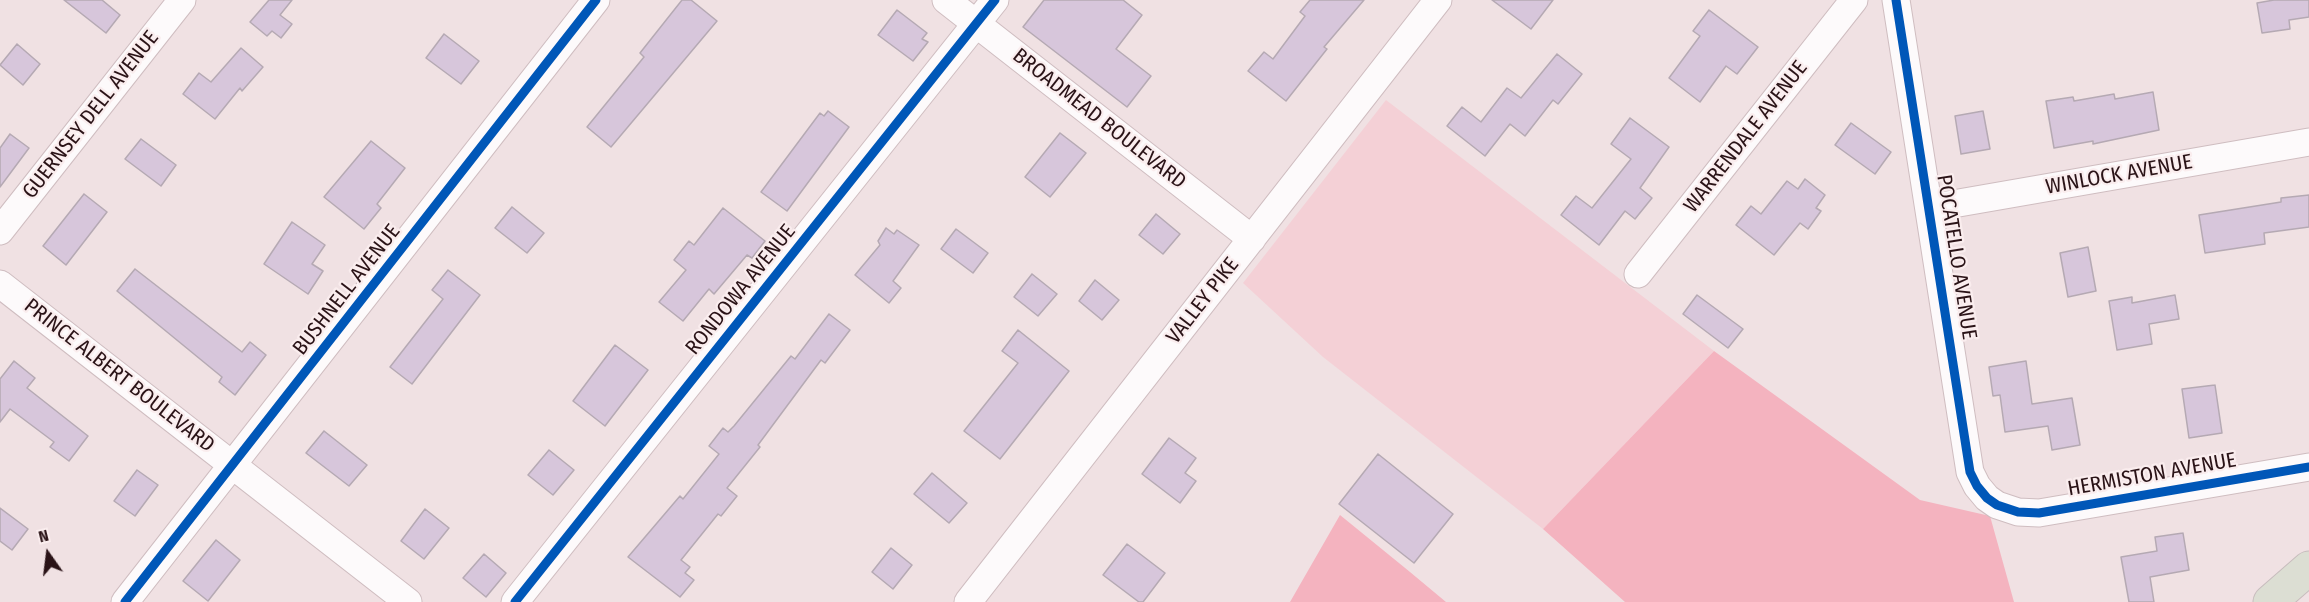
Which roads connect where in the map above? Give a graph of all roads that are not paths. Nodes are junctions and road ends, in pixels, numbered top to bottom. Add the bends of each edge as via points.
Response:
1 (182, 0) edge
2 (596, 0) edge
3 (946, 0) edge
4 (995, 0) edge
5 (1438, 0) edge
6 (1854, 0) edge
7 (1896, 0) edge
8 (976, 24) junction
9 (2309, 142) edge
10 (1930, 208) junction
11 (0, 231) edge
12 (1252, 239) junction
13 (1638, 274) dead end
14 (0, 284) edge
15 (232, 465) junction
16 (2309, 467) edge
17 (2001, 506) joint
18 (2309, 568) edge
19 (125, 602) edge
20 (408, 602) edge
21 (515, 602) edge
22 (968, 602) edge
23 (2270, 602) edge

1 - 11 street, GUERNSEY DELL AVENUE
2 - 15 street, BUSHNELL AVENUE
3 - 8 street, BROADMEAD BOULEVARD
4 - 8 street, RONDOWA AVENUE
5 - 12 street, VALLEY PIKE
6 - 13 street, WARRENDALE AVENUE
7 - 10 street, POCATELLO AVENUE
8 - 12 street, BROADMEAD BOULEVARD
8 - 21 street, RONDOWA AVENUE
9 - 10 street, WINLOCK AVENUE
10 - 17 street, POCATELLO AVENUE via 1970,472 1987,498
12 - 22 street, VALLEY PIKE
14 - 15 street, PRINCE ALBERT BOULEVARD
15 - 19 street, BUSHNELL AVENUE
15 - 20 street, PRINCE ALBERT BOULEVARD
16 - 17 street, HERMISTON AVENUE via 2039,513
18 - 23 highway

